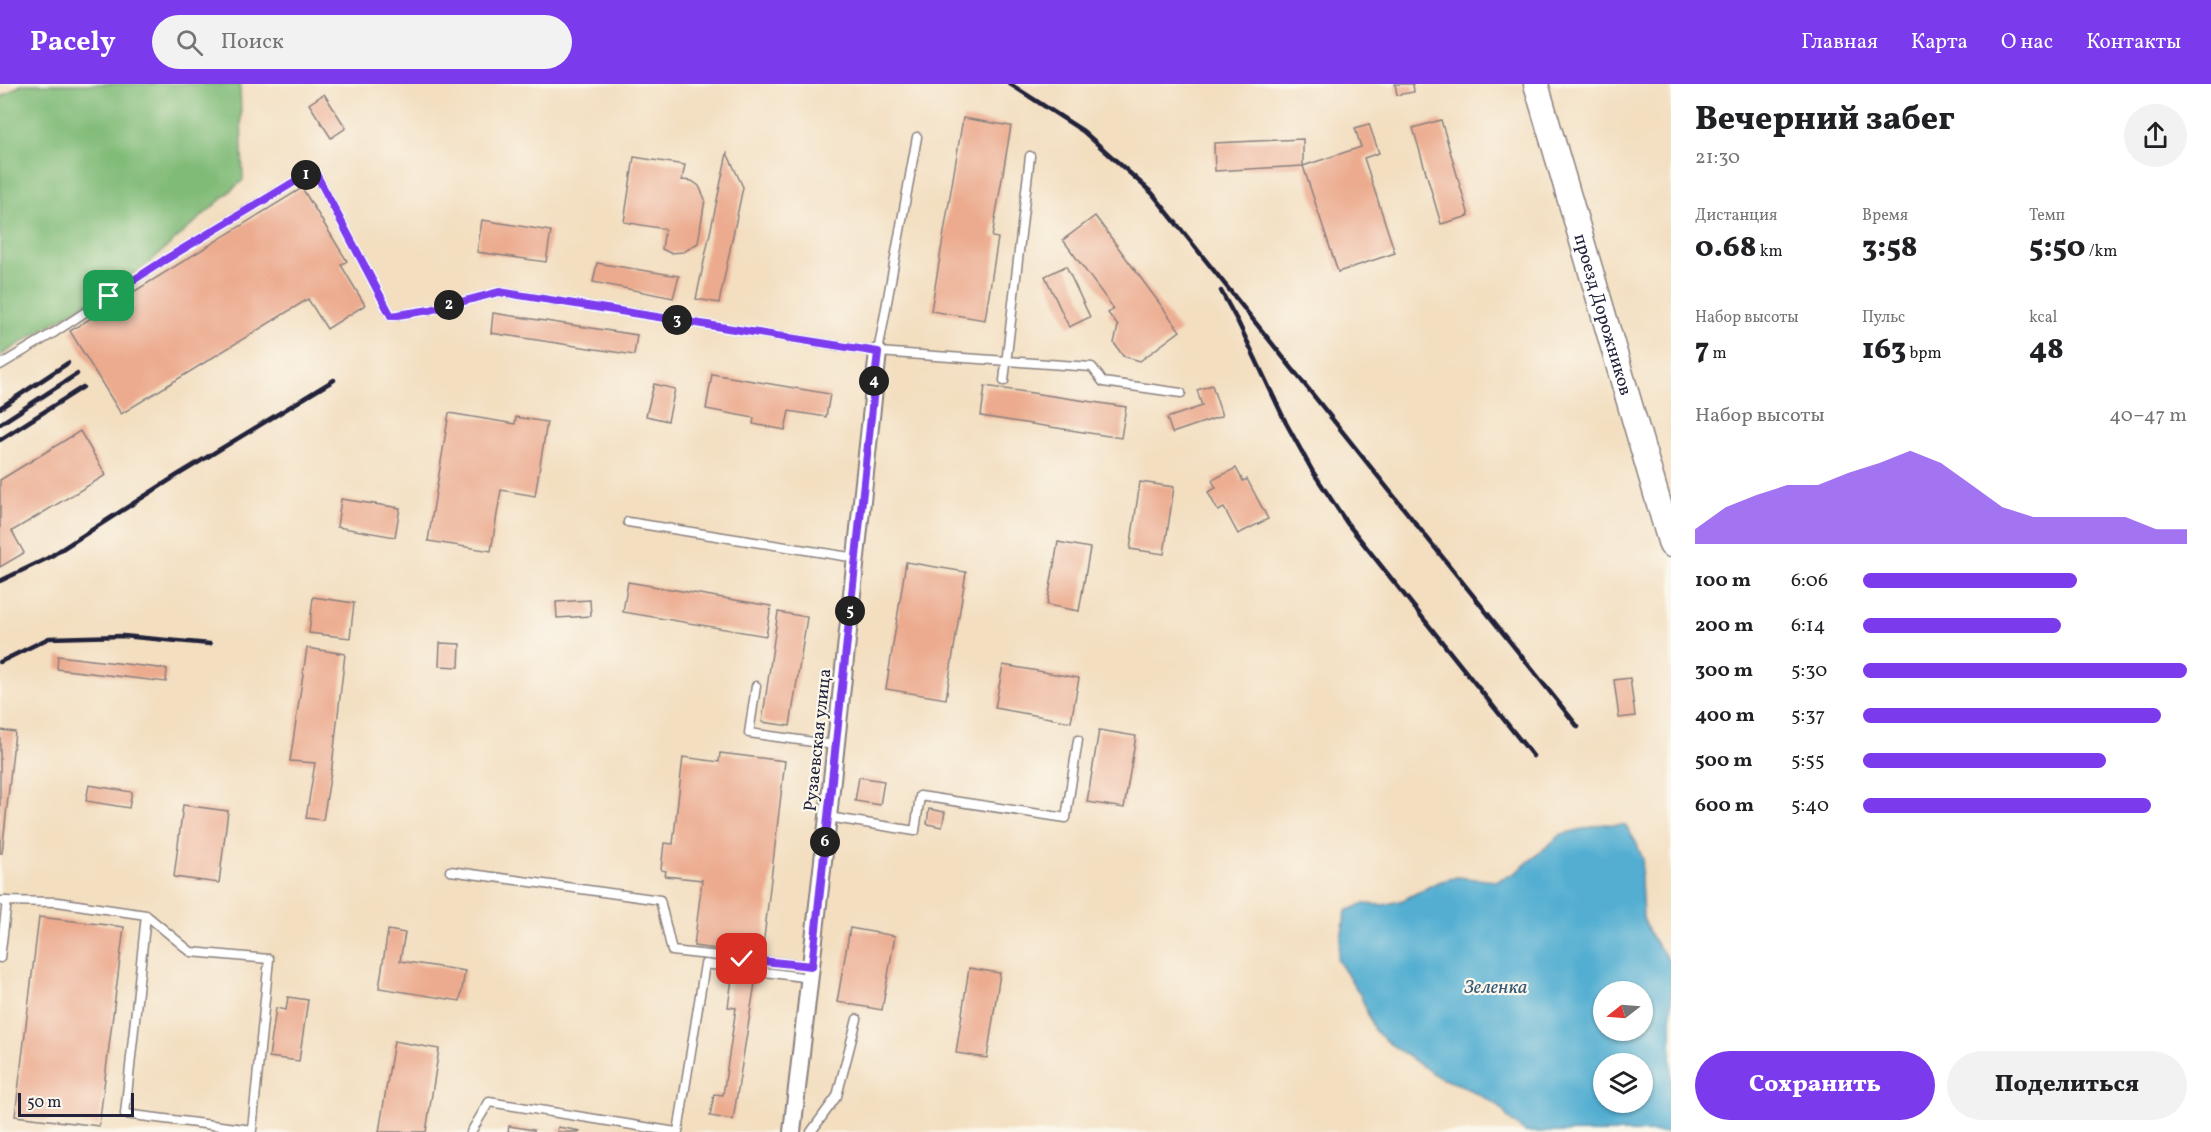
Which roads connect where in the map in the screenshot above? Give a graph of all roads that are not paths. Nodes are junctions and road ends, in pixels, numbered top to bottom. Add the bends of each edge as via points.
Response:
1 (1536, 84) edge
2 (917, 137) dead end
3 (1030, 156) dead end
4 (878, 352) junction
5 (1006, 362) junction
6 (0, 365) edge
7 (1004, 381) dead end
8 (1181, 393) dead end
9 (628, 522) dead end
10 (1671, 545) edge
11 (855, 558) junction
12 (756, 686) dead end
13 (1078, 740) dead end
14 (835, 745) junction
15 (828, 817) junction
16 (450, 871) dead end
17 (4, 901) edge
18 (146, 915) junction
19 (0, 958) edge
20 (811, 972) junction
21 (857, 1019) dead end
22 (471, 1132) edge
23 (677, 1132) edge
24 (792, 1132) edge
25 (811, 1132) edge

1 - 10 main road, проезд Дорожников
2 - 4 lane
3 - 5 lane
4 - 5 lane
4 - 6 lane via 499,292 391,316 314,170
4 - 11 street, Рузаевская улица
5 - 7 lane
5 - 8 lane via 1092,367 1103,381
9 - 11 lane
11 - 14 street, Рузаевская улица
12 - 14 lane via 749,733
13 - 15 lane via 1066,818 920,796 915,831
14 - 15 street, Рузаевская улица
15 - 20 street, Рузаевская улица
16 - 20 lane via 660,900 672,951
17 - 18 lane via 57,902
17 - 19 lane
18 - 18 lane via 191,952 269,959 252,1130 125,1114
20 - 23 lane via 705,964
20 - 24 street, Рузаевская улица
21 - 25 lane via 837,1096
22 - 23 lane via 489,1102

